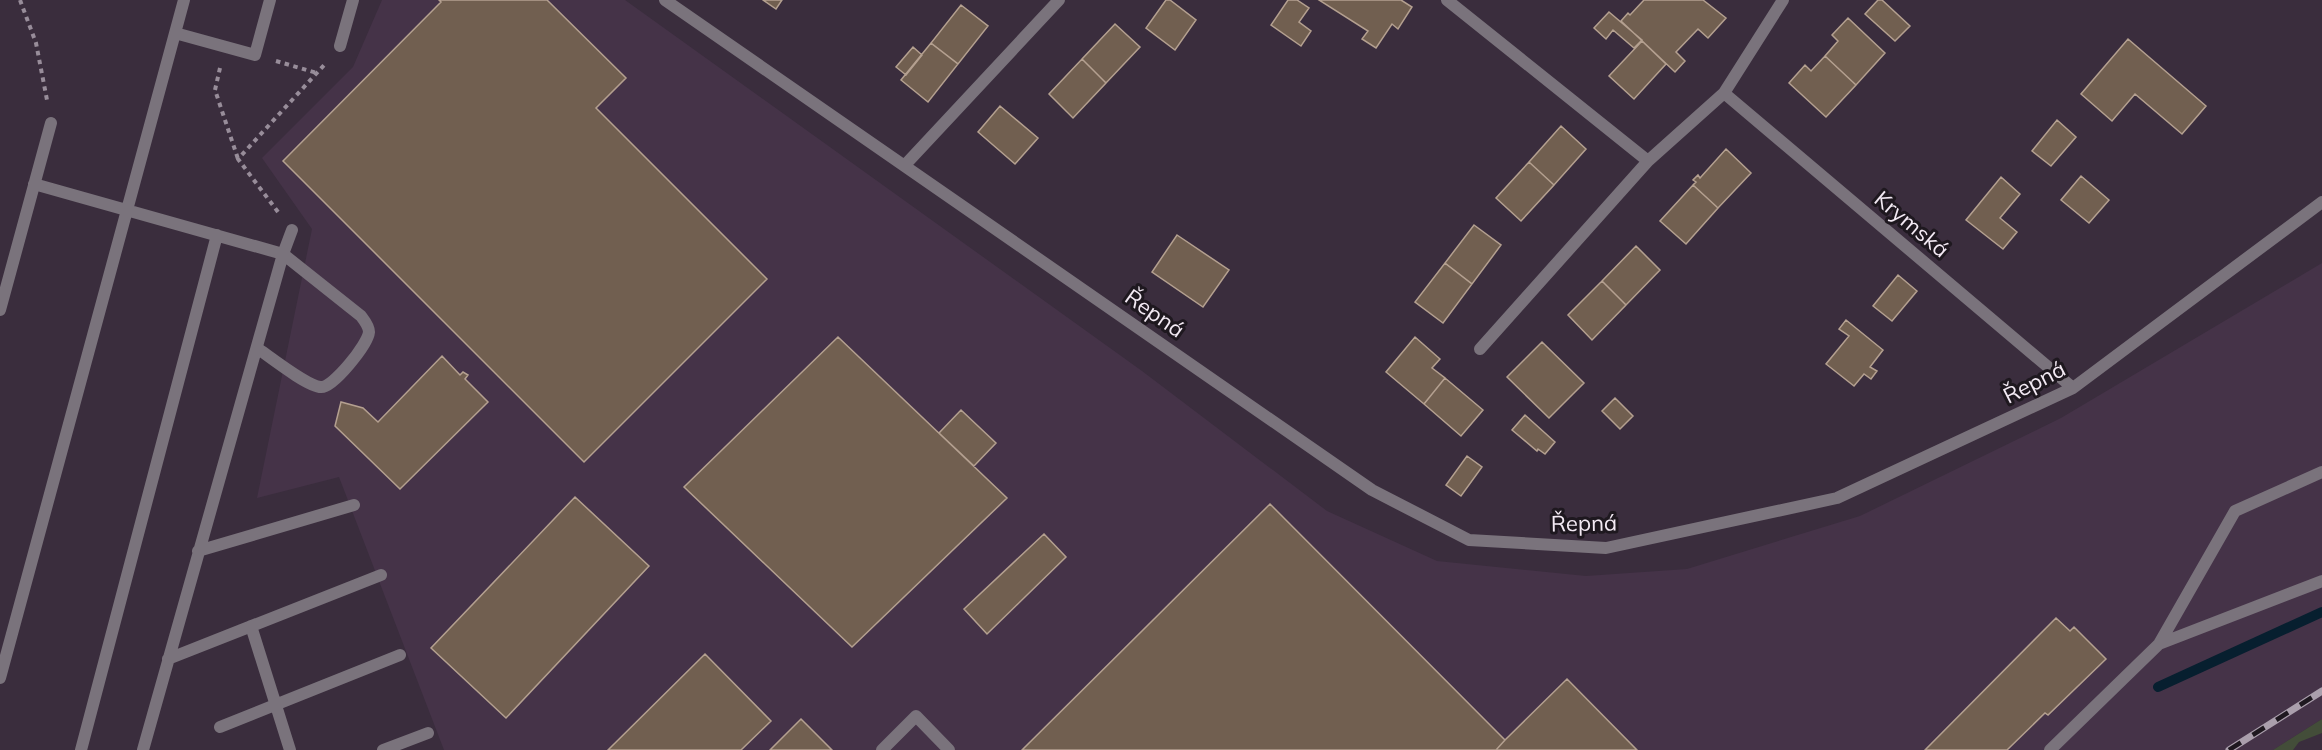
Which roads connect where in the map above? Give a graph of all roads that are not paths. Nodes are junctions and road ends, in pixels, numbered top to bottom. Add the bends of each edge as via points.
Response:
1 (184, 0) edge
2 (270, 0) edge
3 (353, 0) edge
4 (665, 0) edge
5 (1059, 0) edge
6 (1448, 0) edge
7 (1783, 0) edge
8 (175, 33) junction
9 (340, 46) road end
10 (1724, 93) junction
11 (51, 123) road end
12 (1648, 161) junction
13 (905, 165) junction
14 (34, 184) junction
15 (2322, 202) edge
16 (127, 210) junction
17 (292, 230) road end
18 (218, 235) junction
19 (283, 254) junction
20 (0, 310) edge
21 (257, 348) junction
22 (1480, 349) dead end
23 (2073, 388) junction
24 (2322, 472) edge
25 (354, 505) dead end
26 (198, 551) junction
27 (381, 575) dead end
28 (2322, 581) edge
29 (251, 626) junction
30 (2159, 644) junction
31 (400, 655) dead end
32 (168, 660) junction
33 (0, 678) edge
34 (276, 704) junction
35 (220, 727) dead end
36 (428, 733) dead end
37 (81, 750) edge
38 (143, 750) edge
39 (290, 750) edge
40 (383, 750) edge
41 (882, 750) edge
42 (949, 750) edge
43 (2050, 750) edge

1 - 8 street
2 - 8 street via 255,55
3 - 9 street
4 - 13 street, Řepná
5 - 13 street
6 - 12 street
7 - 10 street
8 - 16 street
10 - 12 street
10 - 23 street, Krymská
11 - 14 street
12 - 22 street
13 - 23 street, Řepná via 1372,490 1469,540 1606,548 1837,498
14 - 16 street
14 - 20 street
15 - 23 street, Řepná
16 - 18 street
16 - 33 street
17 - 19 street
18 - 19 street
18 - 37 street
19 - 21 street
19 - 21 street via 361,316 369,332 332,384 321,387
21 - 26 street
24 - 30 street via 2235,511
25 - 26 street
26 - 32 street
27 - 29 street
28 - 30 street
29 - 32 street
29 - 34 street
30 - 43 street
31 - 34 street
32 - 38 street
34 - 35 street
34 - 39 street
36 - 40 street
41 - 42 street via 916,716

